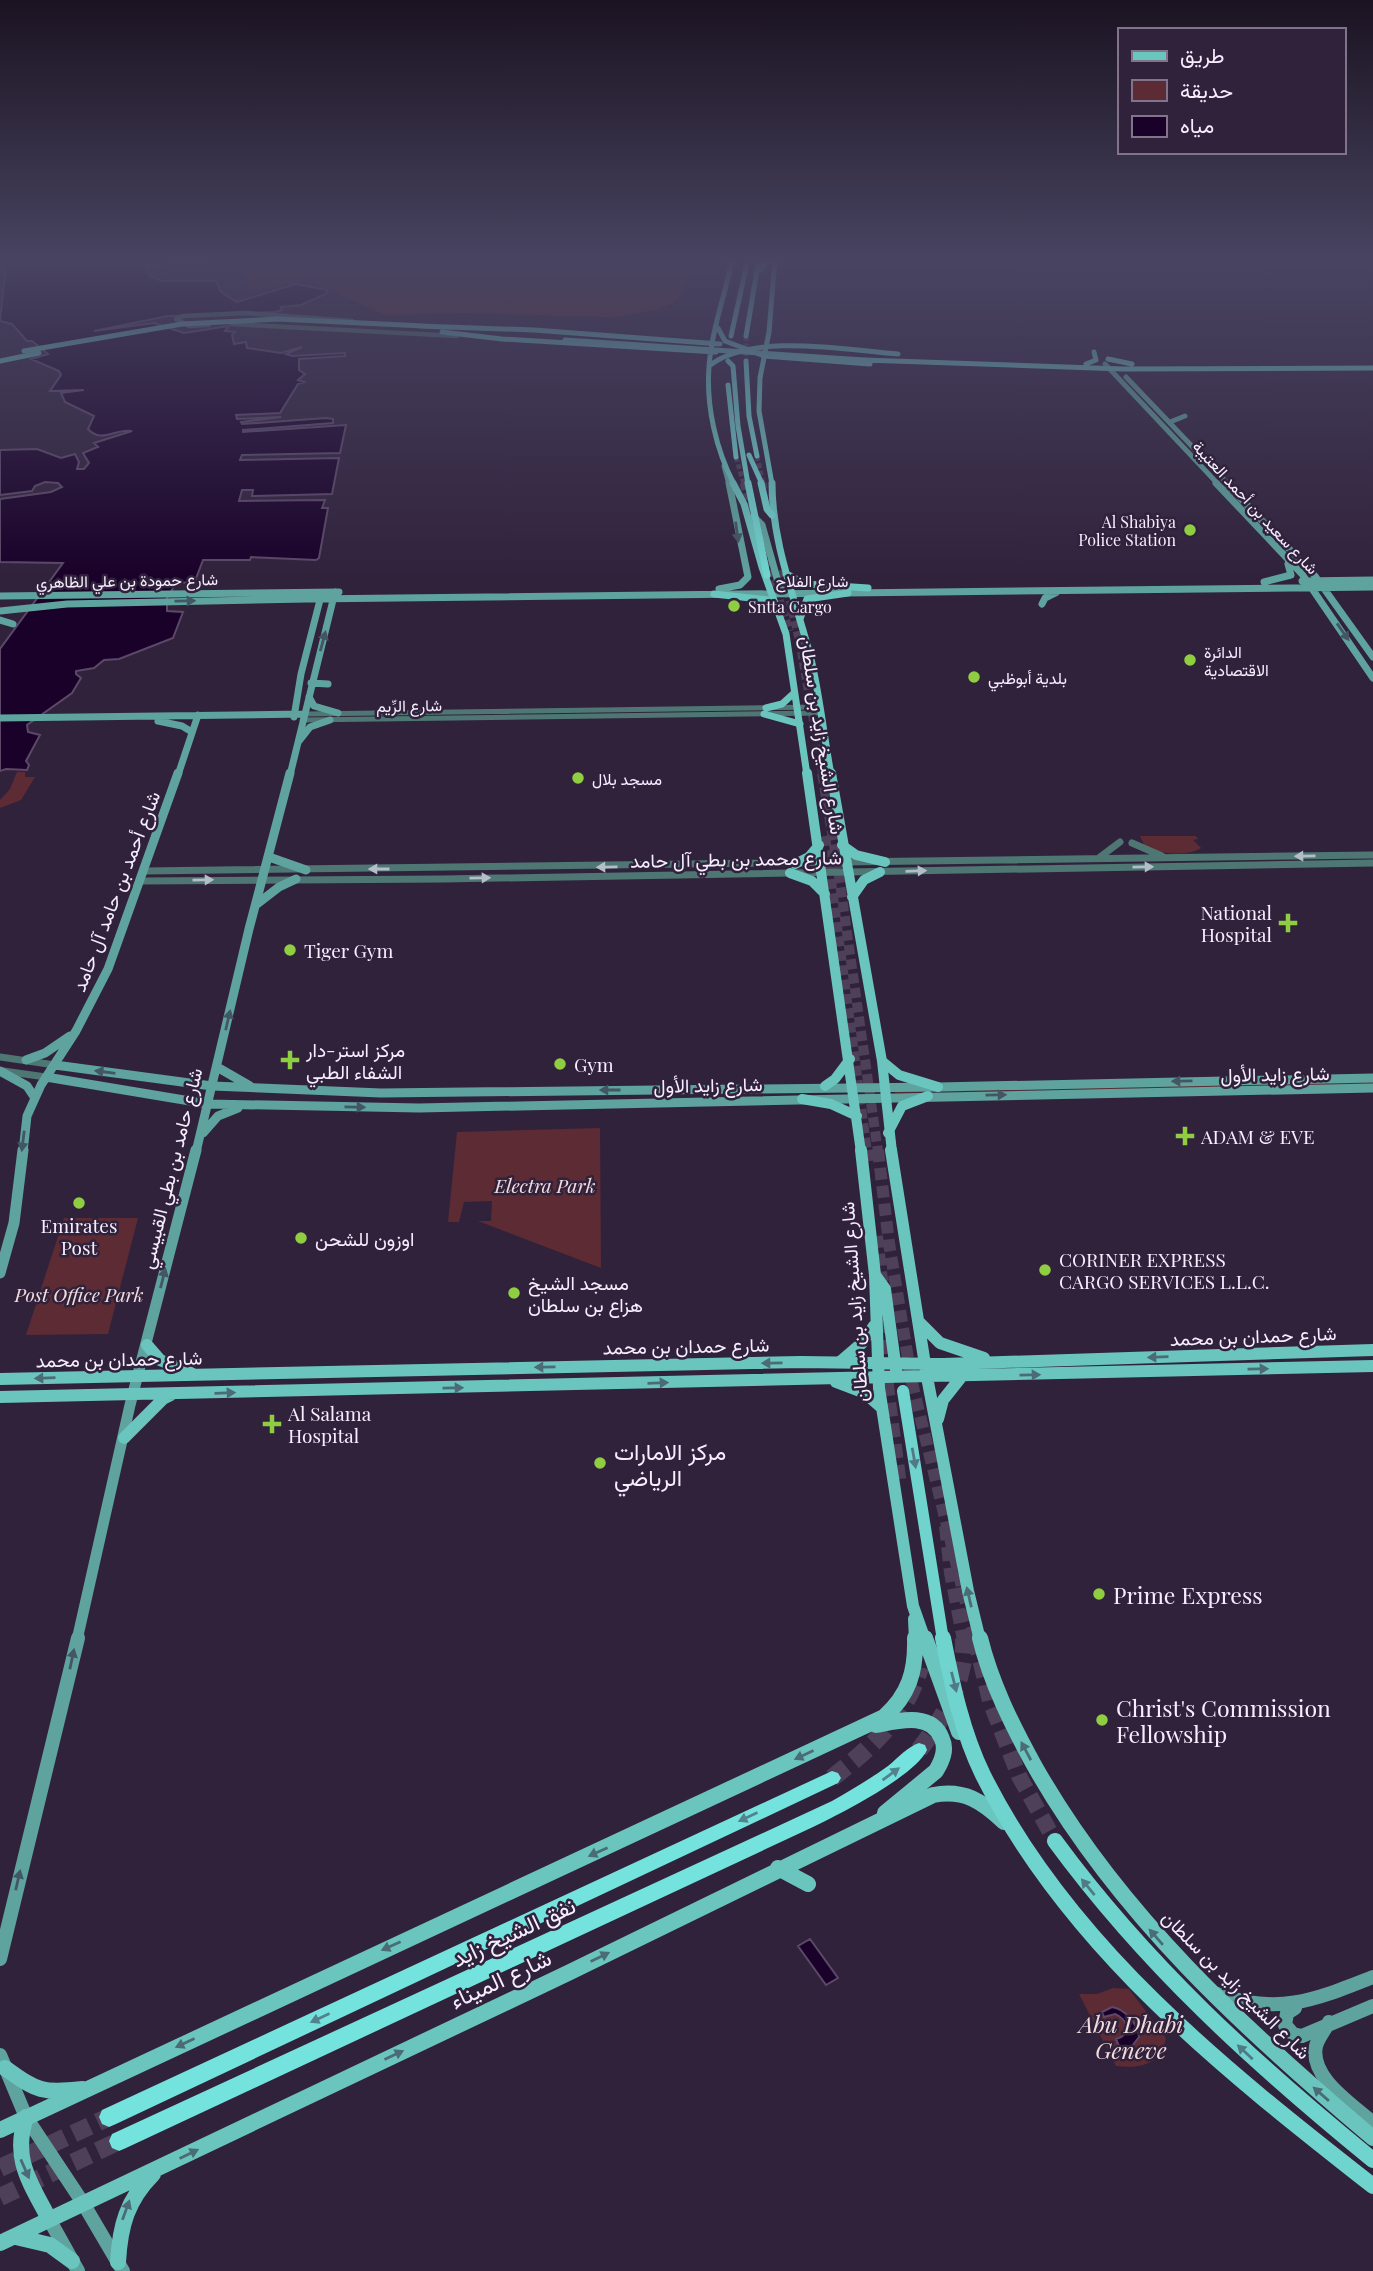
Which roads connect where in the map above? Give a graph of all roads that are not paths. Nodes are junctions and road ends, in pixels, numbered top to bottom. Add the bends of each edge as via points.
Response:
1 (717, 365) edge
2 (728, 365) edge
3 (732, 365) tunnel mouth
4 (742, 365) tunnel mouth
5 (746, 365) tunnel mouth
6 (754, 365) tunnel mouth
7 (762, 365) edge
8 (772, 365) edge
9 (932, 365) edge
10 (946, 365) edge
11 (1029, 365) edge
12 (1092, 365) edge
13 (1258, 365) joint
14 (1373, 365) edge
15 (709, 367) edge
16 (1112, 368) junction
17 (1140, 368) junction
18 (1301, 368) junction
19 (1001, 369) junction
20 (1164, 369) junction
21 (1318, 372) dead end
22 (760, 375) junction
23 (1128, 379) junction
24 (711, 410) junction
25 (1185, 416) dead end
26 (1170, 422) junction
27 (757, 456) tunnel mouth
28 (736, 457) tunnel mouth
29 (724, 466) junction
30 (772, 515) junction
31 (754, 517) junction
32 (1290, 561) junction
33 (1311, 572) junction
34 (786, 574) junction
35 (767, 575) junction
36 (1318, 581) junction
37 (1309, 584) junction
38 (1372, 584) edge
39 (1266, 585) junction
40 (868, 588) junction
41 (1324, 588) junction
42 (775, 590) junction
43 (790, 591) junction
44 (1059, 591) junction
45 (255, 592) joint
46 (713, 592) junction
47 (989, 592) junction
48 (848, 593) junction
49 (0, 594) edge
50 (321, 595) junction
51 (334, 595) junction
52 (1318, 598) junction
53 (362, 599) junction
54 (1026, 599) dead end
55 (251, 600) junction
56 (1042, 604) dead end
57 (1337, 606) junction
58 (318, 608) junction
59 (0, 611) edge
60 (330, 615) junction
61 (0, 620) edge
62 (783, 620) junction
63 (800, 622) junction
64 (13, 624) dead end
65 (1373, 657) edge
66 (1357, 672) dead end
67 (301, 674) junction
68 (1373, 677) edge
69 (312, 683) junction
70 (328, 684) dead end
71 (793, 694) junction
72 (309, 697) junction
73 (796, 710) junction
74 (819, 710) junction
75 (765, 711) junction
76 (338, 713) junction
77 (267, 714) junction
78 (298, 717) junction
79 (0, 718) edge
80 (197, 718) junction
81 (104, 719) junction
82 (330, 720) junction
83 (159, 721) junction
84 (0, 724) edge
85 (800, 724) junction
86 (192, 732) junction
87 (296, 744) junction
88 (1120, 842) dead end
89 (1132, 843) dead end
90 (819, 845) junction
91 (842, 845) junction
92 (1373, 855) edge
93 (269, 857) junction
94 (1226, 857) junction
95 (1176, 858) junction
96 (1090, 860) junction
97 (885, 862) junction
98 (1373, 863) edge
99 (1231, 866) junction
100 (823, 868) junction
101 (846, 868) junction
102 (792, 869) junction
103 (306, 870) junction
104 (337, 870) junction
105 (145, 871) junction
106 (880, 872) junction
107 (265, 874) junction
108 (298, 879) junction
109 (141, 881) junction
110 (825, 894) junction
111 (852, 897) junction
112 (257, 904) junction
113 (76, 1031) junction
114 (0, 1057) edge
115 (850, 1059) junction
116 (26, 1060) junction
117 (881, 1061) junction
118 (55, 1065) junction
119 (217, 1067) junction
120 (0, 1071) edge
121 (46, 1077) junction
122 (1373, 1078) edge
123 (212, 1086) junction
124 (825, 1086) junction
125 (938, 1087) junction
126 (260, 1088) junction
127 (1373, 1088) edge
128 (884, 1092) junction
129 (854, 1093) junction
130 (928, 1096) junction
131 (35, 1098) junction
132 (802, 1099) junction
133 (208, 1104) junction
134 (245, 1106) junction
135 (857, 1116) junction
136 (887, 1135) junction
137 (200, 1136) junction
138 (0, 1273) edge
139 (875, 1275) junction
140 (918, 1318) junction
141 (875, 1324) junction
142 (147, 1345) junction
143 (1373, 1350) edge
144 (840, 1362) junction
145 (877, 1362) junction
146 (1004, 1362) junction
147 (894, 1363) junction
148 (1373, 1366) edge
149 (927, 1370) junction
150 (197, 1375) junction
151 (138, 1376) junction
152 (962, 1376) junction
153 (878, 1377) junction
154 (0, 1379) edge
155 (825, 1379) junction
156 (905, 1384) junction
157 (132, 1394) junction
158 (187, 1394) junction
159 (173, 1395) junction
160 (0, 1398) edge
161 (881, 1407) junction
162 (938, 1433) junction
163 (124, 1437) junction
164 (913, 1606) junction
165 (866, 1726) junction
166 (919, 1750) tunnel mouth
167 (983, 1774) junction
168 (832, 1778) tunnel mouth
169 (865, 1829) junction
170 (1015, 1830) junction
171 (1055, 1841) tunnel mouth
172 (778, 1868) junction
173 (807, 1884) dead end
174 (0, 1959) edge
175 (1373, 1977) edge
176 (1198, 1980) junction
177 (1311, 2000) junction
178 (1373, 2006) edge
179 (1330, 2022) junction
180 (2, 2062) edge
181 (89, 2089) junction
182 (26, 2117) junction
183 (109, 2117) tunnel mouth
184 (1373, 2123) edge
185 (0, 2130) edge
186 (1373, 2138) edge
187 (118, 2141) tunnel mouth
188 (1373, 2160) edge
189 (158, 2169) junction
190 (1373, 2186) edge
191 (83, 2203) junction
192 (49, 2219) junction
193 (7, 2240) edge
194 (75, 2266) edge
195 (120, 2266) edge

1 - 24 main road via 716,403
2 - 28 highway
3 - 31 highway
4 - 30 highway via 750,457
5 - 27 highway
6 - 22 main road via 755,374
7 - 22 main road, شارع الشيخ زايد بن سلطان
8 - 22 main road
9 - 19 main road
10 - 19 main road
11 - 16 main road
12 - 16 main road
13 - 14 main road
13 - 17 main road
14 - 18 main road
15 - 24 main road, شارع الشيخ زايد بن سلطان
16 - 17 main road
16 - 17 main road
16 - 19 main road
16 - 20 main road
16 - 23 main road, شارع سعيد بن أحمد العتيبة
16 - 32 main road, شارع سعيد بن أحمد العتيبة
17 - 20 main road
17 - 23 main road via 1128,374
18 - 20 main road
18 - 21 main road
22 - 30 main road, شارع الشيخ زايد بن سلطان via 759,411 772,474
23 - 26 main road, شارع سعيد بن أحمد العتيبة
24 - 29 main road, شارع الشيخ زايد بن سلطان
25 - 26 main road
26 - 33 main road, شارع سعيد بن أحمد العتيبة
29 - 35 main road, شارع الشيخ زايد بن سلطان via 742,499
29 -> 46 main road via 748,577 737,586
30 - 34 main road, شارع الشيخ زايد بن سلطان
31 - 35 highway
31 - 42 main road via 762,525
32 - 37 main road, شارع سعيد بن أحمد العتيبة
32 - 39 main road via 1291,575
33 - 36 main road, شارع سعيد بن أحمد العتيبة
33 - 38 main road
34 - 40 main road via 806,584
34 - 43 main road, شارع الشيخ زايد بن سلطان
35 - 42 main road, شارع الشيخ زايد بن سلطان
36 - 37 main road, شارع الفلاح
36 - 38 main road, شارع الفلاح
36 - 41 main road, شارع سعيد بن أحمد العتيبة
37 - 39 main road, شارع الفلاح
37 - 41 main road, شارع الفلاح
37 - 52 main road, شارع سعيد بن أحمد العتيبة
38 - 41 main road, شارع الفلاح
38 - 57 main road via 1339,592
39 - 40 main road, شارع الفلاح via 1148,581
39 - 44 main road, شارع الفلاح
39 - 52 main road
40 - 43 main road, شارع الفلاح
41 - 57 main road, شارع سعيد بن أحمد العتيبة
42 - 43 main road, شارع الفلاح
42 - 46 main road, شارع الفلاح
42 - 62 main road, شارع الشيخ زايد بن سلطان
43 - 48 main road, شارع الفلاح
43 - 63 main road, شارع الشيخ زايد بن سلطان
44 - 47 main road, شارع الفلاح
44 - 56 main road
45 - 49 main road, شارع حمودة بن علي الظاهري
45 - 50 main road, شارع الفلاح
46 - 51 main road, شارع الفلاح
46 - 53 main road, شارع الفلاح
46 - 62 main road via 768,600
47 - 48 main road, شارع الفلاح
47 - 54 main road
48 - 63 main road via 807,599
50 - 51 main road, شارع الفلاح
50 - 55 main road, شارع الفلاح
50 - 58 main road, شارع حامد بن بطي القبيسي
51 - 53 main road, شارع الفلاح
51 - 60 main road, شارع حامد بن بطي القبيسي
52 -> 68 main road, شارع سعيد بن أحمد العتيبة
53 - 60 main road via 345,602
55 - 58 main road via 298,602
59 -> 55 main road, شارع حمودة بن علي الظاهري via 67,604
57 - 65 main road, شارع سعيد بن أحمد العتيبة
58 - 67 main road, شارع حامد بن بطي القبيسي
69 -> 60 main road, شارع حامد بن بطي القبيسي
61 - 64 main road
62 - 71 main road, شارع الشيخ زايد بن سلطان
63 - 74 main road, شارع الشيخ زايد بن سلطان
66 - 68 main road
67 - 77 main road via 287,708
67 - 78 main road, شارع حامد بن بطي القبيسي
69 - 70 main road
69 - 72 main road, شارع حامد بن بطي القبيسي
71 - 73 main road, شارع الشيخ زايد بن سلطان
71 - 75 main road
72 - 76 main road via 316,708
72 - 78 main road, شارع حامد بن بطي القبيسي
73 - 74 street, شارع الرِّيم
73 - 75 street, شارع الرِّيم
73 - 85 main road, شارع الشيخ زايد بن سلطان
74 - 91 main road, شارع الشيخ زايد بن سلطان
75 - 76 street, شارع الرِّيم
75 - 82 street, شارع الرِّيم
75 - 85 main road
76 - 78 street, شارع الرِّيم
76 - 82 street
77 - 78 main road, شارع الرِّيم
77 - 80 main road, شارع الرِّيم
78 - 80 main road, شارع الرِّيم
78 - 82 street, شارع الرِّيم
78 - 87 main road, شارع حامد بن بطي القبيسي
79 - 81 main road, شارع الرِّيم
80 - 81 main road, شارع الرِّيم
80 - 83 main road, شارع الرِّيم
80 - 86 main road, شارع أحمد بن حامد آل حامد
81 - 83 main road, شارع الرِّيم
81 - 84 main road, شارع الرِّيم
82 - 87 main road via 310,727
83 - 86 main road
85 - 90 main road, شارع الشيخ زايد بن سلطان
86 - 105 main road, شارع أحمد بن حامد آل حامد
87 - 93 main road, شارع حامد بن بطي القبيسي
88 - 96 street via 1107,854
89 - 95 street
90 - 100 main road, شارع الشيخ زايد بن سلطان
90 - 102 main road
91 - 97 main road via 856,855
91 - 101 main road, شارع الشيخ زايد بن سلطان
92 -> 94 street, شارع محمد بن بطي آل حامد
93 - 103 main road
93 - 107 main road, شارع حامد بن بطي القبيسي
94 - 95 street, شارع محمد بن بطي آل حامد
94 - 99 street
95 - 96 street, شارع محمد بن بطي آل حامد
96 - 97 street, شارع محمد بن بطي آل حامد
97 - 101 street, شارع محمد بن بطي آل حامد
98 - 99 street, شارع محمد بن بطي آل حامد
106 -> 99 street, شارع محمد بن بطي آل حامد
100 - 101 street, شارع محمد بن بطي آل حامد
100 - 102 street, شارع محمد بن بطي آل حامد
100 - 110 main road, شارع الشيخ زايد بن سلطان
101 - 106 street, شارع محمد بن بطي آل حامد
101 - 111 main road, شارع الشيخ زايد بن سلطان
102 -> 104 street, شارع محمد بن بطي آل حامد
108 -> 102 street, شارع محمد بن بطي آل حامد
102 - 110 main road
103 - 104 street, شارع محمد بن بطي آل حامد
103 - 107 street, شارع محمد بن بطي آل حامد
104 - 108 street via 304,874
105 - 107 street, شارع محمد بن بطي آل حامد
105 - 109 main road, شارع أحمد بن حامد آل حامد
106 - 111 main road via 866,878
107 - 108 street, شارع محمد بن بطي آل حامد
109 -> 107 street, شارع محمد بن بطي آل حامد
107 - 112 main road, شارع حامد بن بطي القبيسي
108 - 112 main road
109 - 113 main road, شارع أحمد بن حامد آل حامد via 108,969
110 - 115 main road, شارع الشيخ زايد بن سلطان
111 - 117 main road, شارع الشيخ زايد بن سلطان
119 -> 112 main road, شارع حامد بن بطي القبيسي
113 - 116 main road
113 - 118 main road, شارع أحمد بن حامد آل حامد
114 - 116 street
115 - 124 main road
115 - 129 main road, شارع الشيخ زايد بن سلطان
116 - 118 street
117 - 125 main road via 899,1075
117 - 128 main road, شارع الشيخ زايد بن سلطان
118 - 121 main road, شارع أحمد بن حامد آل حامد
123 -> 118 main road, شارع زايد الأول
119 - 123 main road, شارع حامد بن بطي القبيسي
119 - 126 main road
120 - 121 street
120 - 131 main road via 27,1086
121 - 131 main road, شارع أحمد بن حامد آل حامد
121 - 133 main road, شارع زايد الأول
122 -> 125 main road, شارع زايد الأول
123 - 126 main road, شارع زايد الأول
123 - 133 main road, شارع حامد بن بطي القبيسي
124 -> 126 main road, شارع زايد الأول via 380,1093
124 - 129 main road, شارع زايد الأول
125 - 128 main road, شارع زايد الأول
130 -> 127 main road, شارع زايد الأول
128 - 129 main road, شارع زايد الأول
128 - 130 main road, شارع زايد الأول
128 - 136 main road, شارع الشيخ زايد بن سلطان
129 - 132 main road, شارع زايد الأول
129 - 135 main road, شارع الشيخ زايد بن سلطان
130 - 136 main road via 902,1106
131 -> 138 main road, شارع أحمد بن حامد آل حامد via 24,1133 14,1223
134 -> 132 main road, شارع زايد الأول via 469,1108
132 - 135 main road via 831,1104
133 - 134 main road, شارع زايد الأول
133 - 137 main road, شارع حامد بن بطي القبيسي
134 - 137 main road via 218,1116
135 - 139 main road, شارع الشيخ زايد بن سلطان
136 - 140 main road, شارع الشيخ زايد بن سلطان
142 -> 137 main road, شارع حامد بن بطي القبيسي
139 - 141 main road, شارع الشيخ زايد بن سلطان
139 - 147 main road via 886,1289
140 - 146 main road via 928,1334 942,1344
140 - 149 main road, شارع الشيخ زايد بن سلطان
141 - 144 main road
141 - 145 main road, شارع الشيخ زايد بن سلطان
142 - 150 main road via 165,1363
142 - 151 main road, شارع حامد بن بطي القبيسي
143 -> 146 main road, شارع حمدان بن محمد
144 - 145 main road, شارع حمدان بن محمد
144 -> 150 main road, شارع حمدان بن محمد
145 - 147 main road, شارع حمدان بن محمد
145 - 153 main road, شارع الشيخ زايد بن سلطان
146 - 149 main road, شارع حمدان بن محمد
147 - 149 main road, شارع حمدان بن محمد
147 - 156 main road
152 -> 148 main road, شارع حمدان بن محمد
149 - 152 main road, شارع حمدان بن محمد
149 - 156 main road, شارع حمدان بن محمد
149 - 162 main road, شارع الشيخ زايد بن سلطان
150 - 151 main road, شارع حمدان بن محمد
150 - 158 main road via 181,1384
151 -> 154 main road, شارع حمدان بن محمد
151 - 157 main road, شارع حامد بن بطي القبيسي
152 - 162 main road via 943,1400
153 - 155 main road, شارع حمدان بن محمد
153 - 156 main road, شارع حمدان بن محمد
153 - 161 main road, شارع الشيخ زايد بن سلطان
158 -> 155 main road, شارع حمدان بن محمد
155 - 161 main road via 865,1393
156 -> 167 highway via 946,1651
157 - 159 main road, شارع حمدان بن محمد
157 - 160 main road, شارع حمدان بن محمد
157 - 163 main road, شارع حامد بن بطي القبيسي
158 - 159 main road, شارع حمدان بن محمد
159 - 163 main road
161 - 164 main road, شارع الشيخ زايد بن سلطان
176 -> 162 main road, شارع الشيخ زايد بن سلطان via 1123,1897 1084,1845 1014,1729 976,1629
174 -> 163 main road, شارع حامد بن بطي القبيسي
164 - 165 main road via 914,1679 898,1705
164 - 167 main road, شارع الشيخ زايد بن سلطان via 952,1716
165 - 169 main road via 918,1720 934,1727 946,1744 933,1774
165 -> 181 main road
187 -> 166 highway, نفق الشيخ زايد via 827,1810 885,1779
167 - 170 highway, شارع الشيخ زايد بن سلطان
168 -> 183 highway, نفق الشيخ زايد
169 - 170 main road, شارع الميناء via 950,1791 980,1800
169 - 172 main road, شارع الميناء
170 - 190 highway, شارع الشيخ زايد بن سلطان via 1071,1910 1137,1982 1245,2082
188 -> 171 highway via 1208,2018 1116,1921
172 - 173 main road
189 -> 172 main road, شارع الميناء
175 - 177 main road
176 - 177 main road via 1222,1995 1261,2007 1287,2007
186 -> 176 main road, شارع الشيخ زايد بن سلطان
177 - 179 main road via 1287,2014 1287,2028 1305,2036
178 - 179 main road
179 - 184 main road via 1316,2048 1319,2067
180 - 181 main road via 34,2089
180 - 182 main road
181 - 182 main road
182 - 185 main road
182 - 191 main road
182 -> 192 main road via 18,2150
189 - 191 main road, شارع الميناء
195 -> 189 main road via 119,2235 128,2202
191 - 192 main road, شارع الميناء
191 - 195 main road
192 - 193 main road, شارع الميناء
192 - 194 main road
193 - 194 main road via 44,2243

